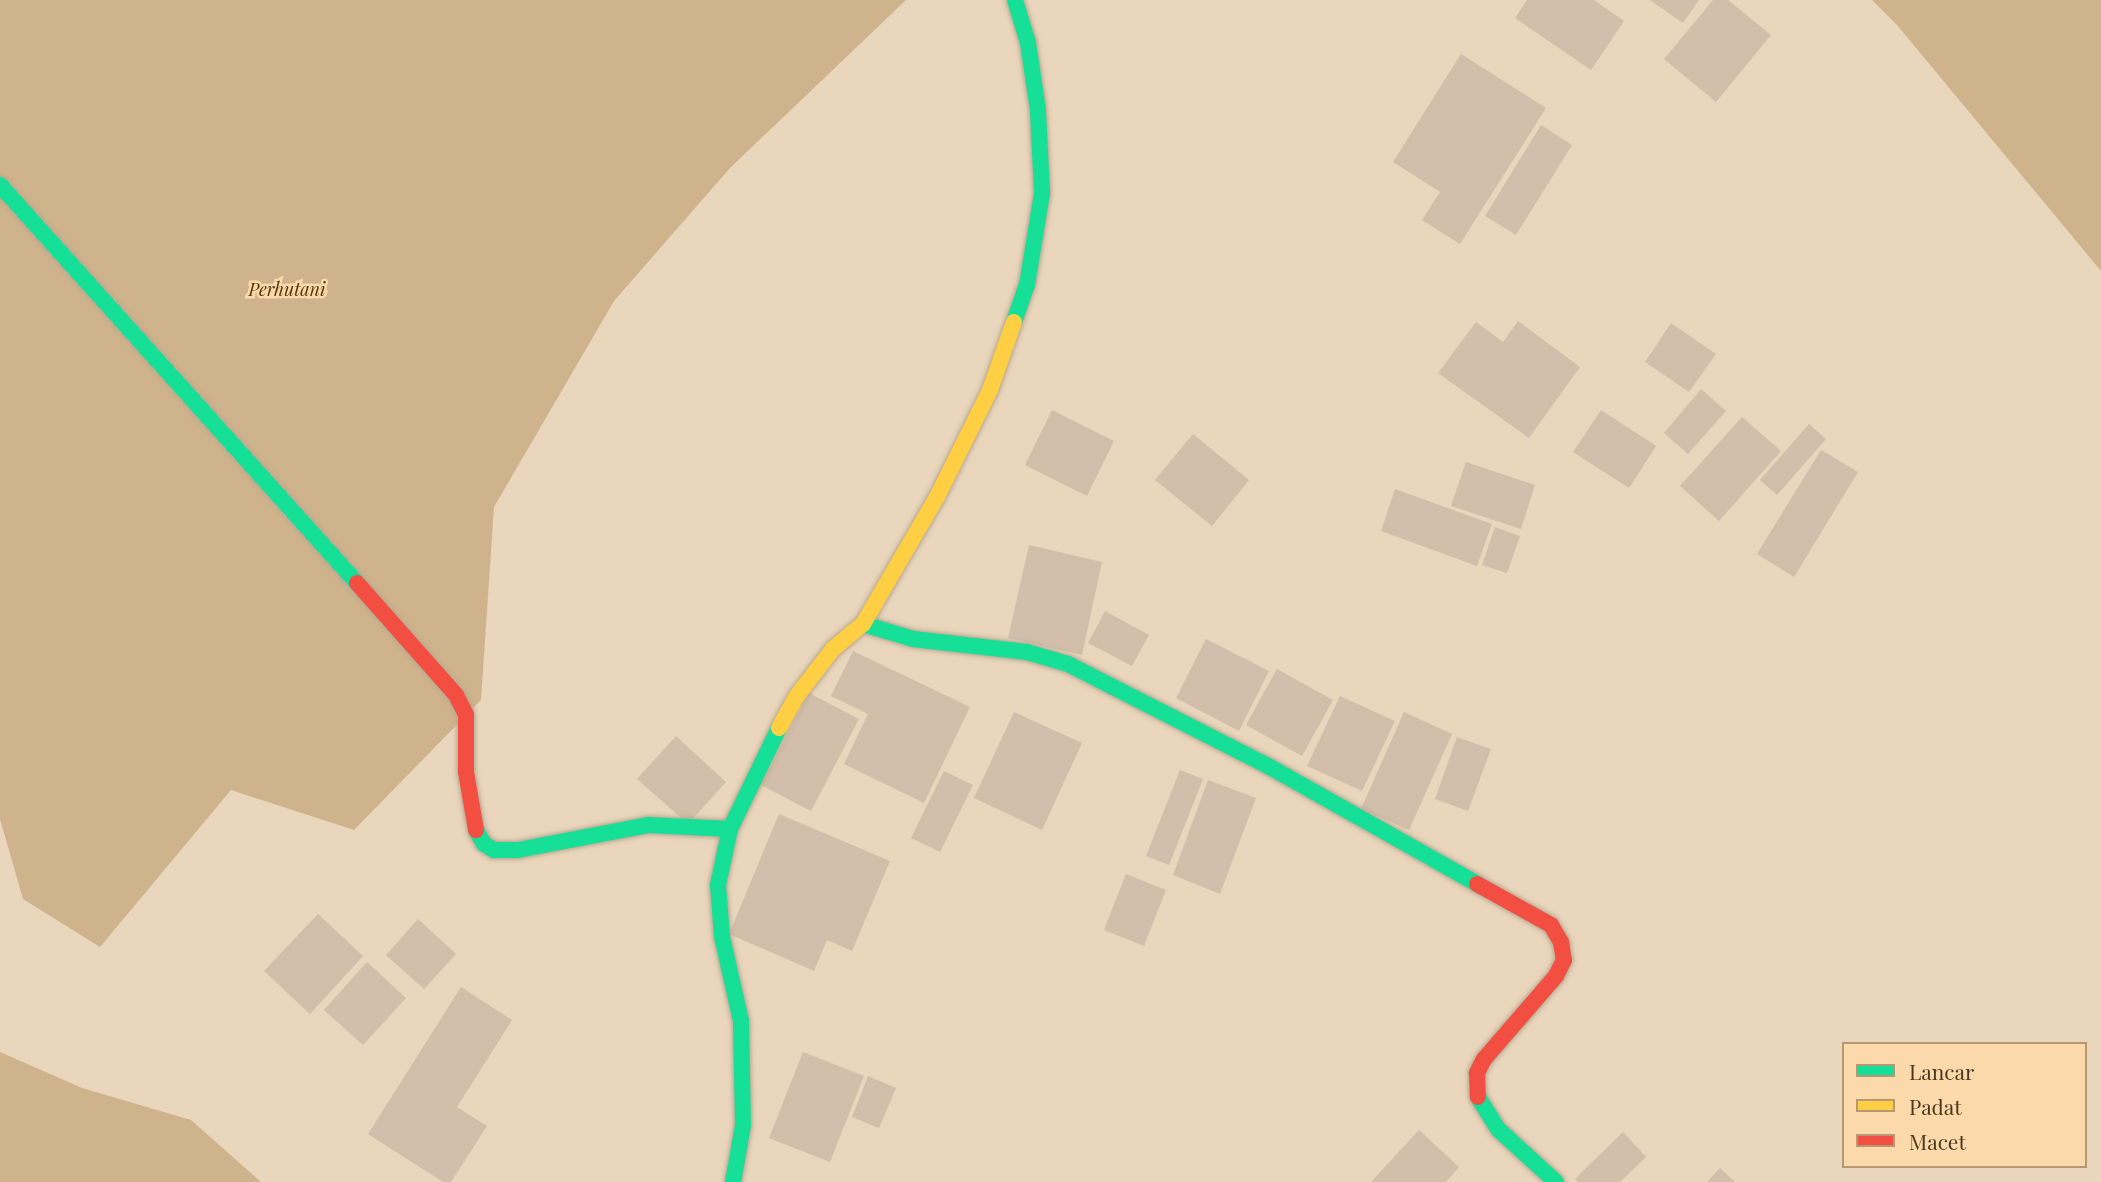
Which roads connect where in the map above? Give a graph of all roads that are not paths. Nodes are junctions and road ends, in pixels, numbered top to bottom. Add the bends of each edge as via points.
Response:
1 (1015, 0) edge
2 (0, 185) edge
3 (863, 624) junction
4 (730, 829) junction
5 (733, 1182) edge
6 (1556, 1182) edge

1 - 3 street via 1028,43 1038,110 1042,193 1027,285 990,390 937,497
2 - 4 street via 456,695 466,715 468,784 477,835 484,844 494,850 518,849 648,825
3 - 4 street via 833,649 796,697
3 - 6 street via 913,639 1027,652 1068,664 1268,766 1551,925 1564,960 1556,976 1485,1059 1476,1088 1479,1103 1499,1130
4 - 5 street via 718,885 722,937 741,1035 743,1125

